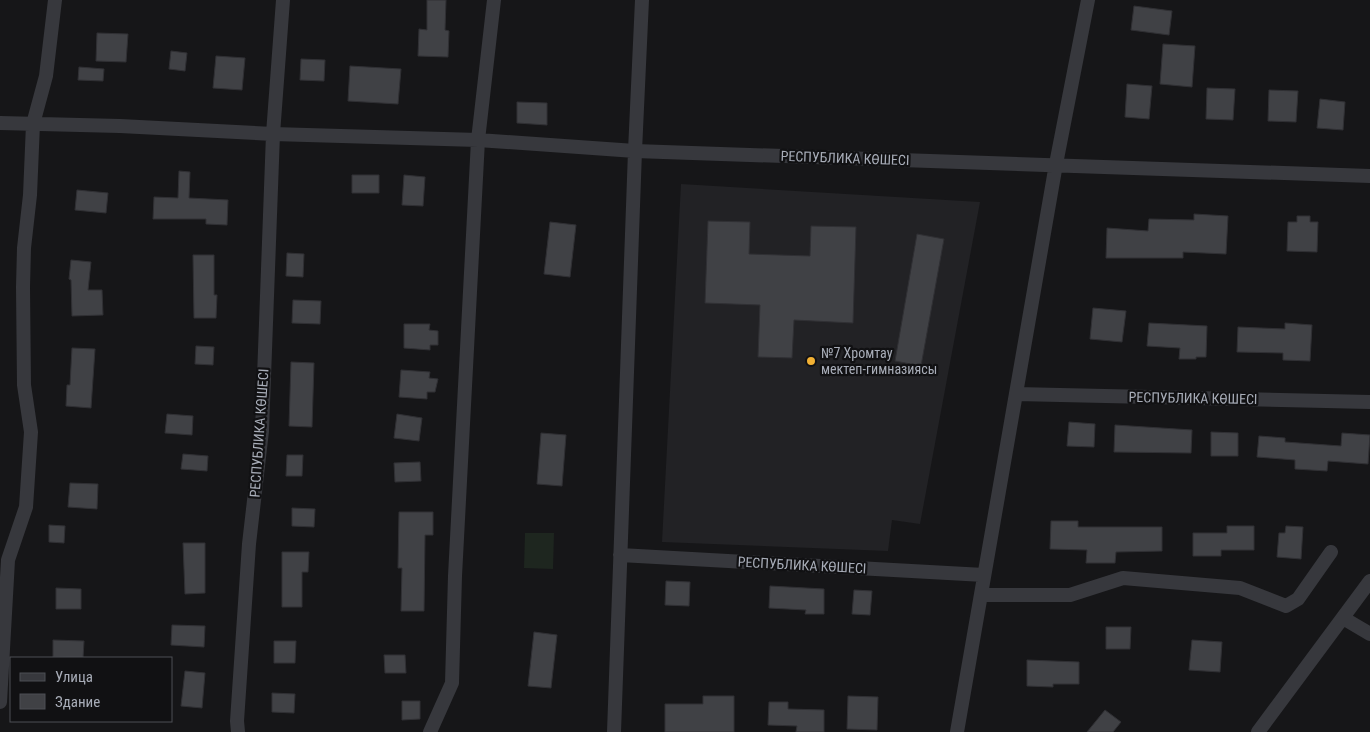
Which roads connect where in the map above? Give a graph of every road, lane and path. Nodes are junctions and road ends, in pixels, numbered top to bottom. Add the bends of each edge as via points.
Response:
1 (54, 0) edge
2 (283, 0) edge
3 (494, 0) edge
4 (642, 0) edge
5 (1088, 0) edge
6 (0, 124) edge
7 (33, 124) junction
8 (273, 134) junction
9 (478, 140) junction
10 (635, 151) junction
11 (1056, 164) junction
12 (1370, 176) edge
13 (1016, 394) junction
14 (1370, 402) edge
15 (1331, 552) dead end
16 (620, 555) junction
17 (984, 575) junction
18 (1370, 581) edge
19 (981, 595) junction
20 (1343, 618) junction
21 (1370, 634) edge
22 (0, 702) edge
23 (238, 732) edge
24 (430, 732) edge
25 (614, 732) edge
26 (957, 732) edge
27 (1258, 732) edge

1 - 7 street via 46,76
2 - 8 street, РЕСПУБЛИКА КӨШЕСІ
3 - 9 street
4 - 10 street
5 - 11 street
6 - 7 street, РЕСПУБЛИКА КӨШЕСІ
7 - 8 street, РЕСПУБЛИКА КӨШЕСІ
7 - 22 street via 23,287 24,385 31,432 26,507 8,560
8 - 9 street, РЕСПУБЛИКА КӨШЕСІ
8 - 23 street, РЕСПУБЛИКА КӨШЕСІ via 262,431 249,544
9 - 10 street, РЕСПУБЛИКА КӨШЕСІ
9 - 24 street via 452,683
10 - 11 street, РЕСПУБЛИКА КӨШЕСІ
10 - 16 street
11 - 12 street, РЕСПУБЛИКА КӨШЕСІ
11 - 13 street
13 - 14 street, РЕСПУБЛИКА КӨШЕСІ
13 - 17 street
15 - 19 street via 1298,599 1286,606 1240,588 1123,578 1070,595
16 - 17 street, РЕСПУБЛИКА КӨШЕСІ
16 - 25 street
17 - 19 street
18 - 20 street
19 - 26 street
20 - 21 street
20 - 27 street

